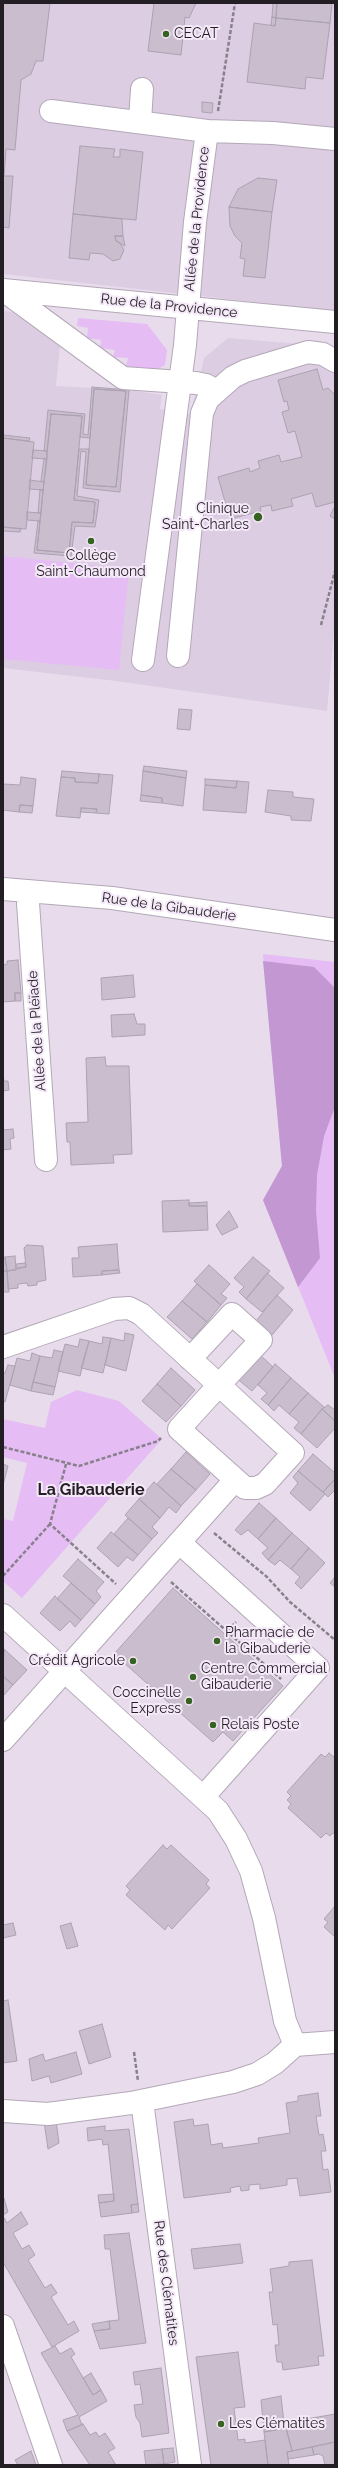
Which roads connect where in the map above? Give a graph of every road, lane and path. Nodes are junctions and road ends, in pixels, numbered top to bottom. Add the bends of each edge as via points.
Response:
1 (236, 3) edge
2 (142, 89) dead end
3 (51, 111) dead end
4 (140, 121) junction
5 (211, 131) junction
6 (335, 139) edge
7 (3, 290) edge
8 (188, 308) junction
9 (335, 322) edge
10 (335, 361) edge
11 (180, 382) junction
12 (216, 391) junction
13 (335, 571) edge
14 (321, 625) dead end
15 (178, 656) dead end
16 (143, 660) dead end
17 (3, 890) edge
18 (3, 902) edge
19 (28, 903) junction
20 (335, 930) edge
21 (335, 941) edge
22 (46, 1160) dead end
23 (3, 1347) edge
24 (190, 1359) junction
25 (220, 1385) junction
26 (179, 1429) junction
27 (3, 1447) edge
28 (66, 1464) junction
29 (235, 1480) junction
30 (199, 1521) junction
31 (50, 1524) junction
32 (180, 1543) junction
33 (165, 1559) junction
34 (3, 1576) edge
35 (120, 1588) dead end
36 (3, 1615) edge
37 (335, 1640) edge
38 (64, 1670) junction
39 (296, 1692) junction
40 (3, 1740) edge
41 (204, 1796) junction
42 (335, 2042) edge
43 (295, 2045) junction
44 (134, 2052) dead end
45 (137, 2102) junction
46 (3, 2111) edge
47 (3, 2326) edge
48 (51, 2465) edge
49 (190, 2465) edge

1 - 5 path
2 - 4 street
3 - 4 street, Allée de la Providence
4 - 5 street, Allée de la Providence
5 - 6 street, Allée de la Providence
5 - 8 street, Allée de la Providence
7 - 8 street, Rue de la Providence
7 - 11 street via 123,378
8 - 9 street, Rue de la Providence
8 - 11 street, Allée de la Providence
10 - 12 street via 323,354 308,352 245,371
11 - 12 street via 206,385
11 - 16 street, Allée de la Providence
12 - 15 street via 208,399 202,413
13 - 14 path
17 - 20 street, Rue de la Gibauderie via 112,898
18 - 19 street, Rue de la Gibauderie
19 - 21 street, Rue de la Gibauderie via 110,909
19 - 22 street, Allée de la Pléïade
23 - 24 street via 114,1309 129,1308 141,1314
24 - 25 street
24 - 25 street via 232,1314 261,1340
25 - 26 street
25 - 29 street via 293,1453 265,1484 256,1488 245,1488
26 - 28 path via 164,1435 158,1441 79,1466
26 - 29 street
27 - 28 path
28 - 31 path
29 - 30 street
30 - 32 street
30 - 37 path via 267,1577 290,1602
31 - 34 path
31 - 35 path
32 - 33 street
32 - 39 street via 318,1668
33 - 38 street
33 - 39 path via 177,1570 170,1581
36 - 38 street
38 - 40 street
38 - 41 street
39 - 41 street
41 - 43 street via 218,1811 236,1839 251,1871 264,1918 285,2021
42 - 43 street
43 - 45 street via 257,2074 233,2082
44 - 45 path via 139,2088
45 - 46 street via 48,2114
45 - 49 street, Rue des Clématites
47 - 48 street

